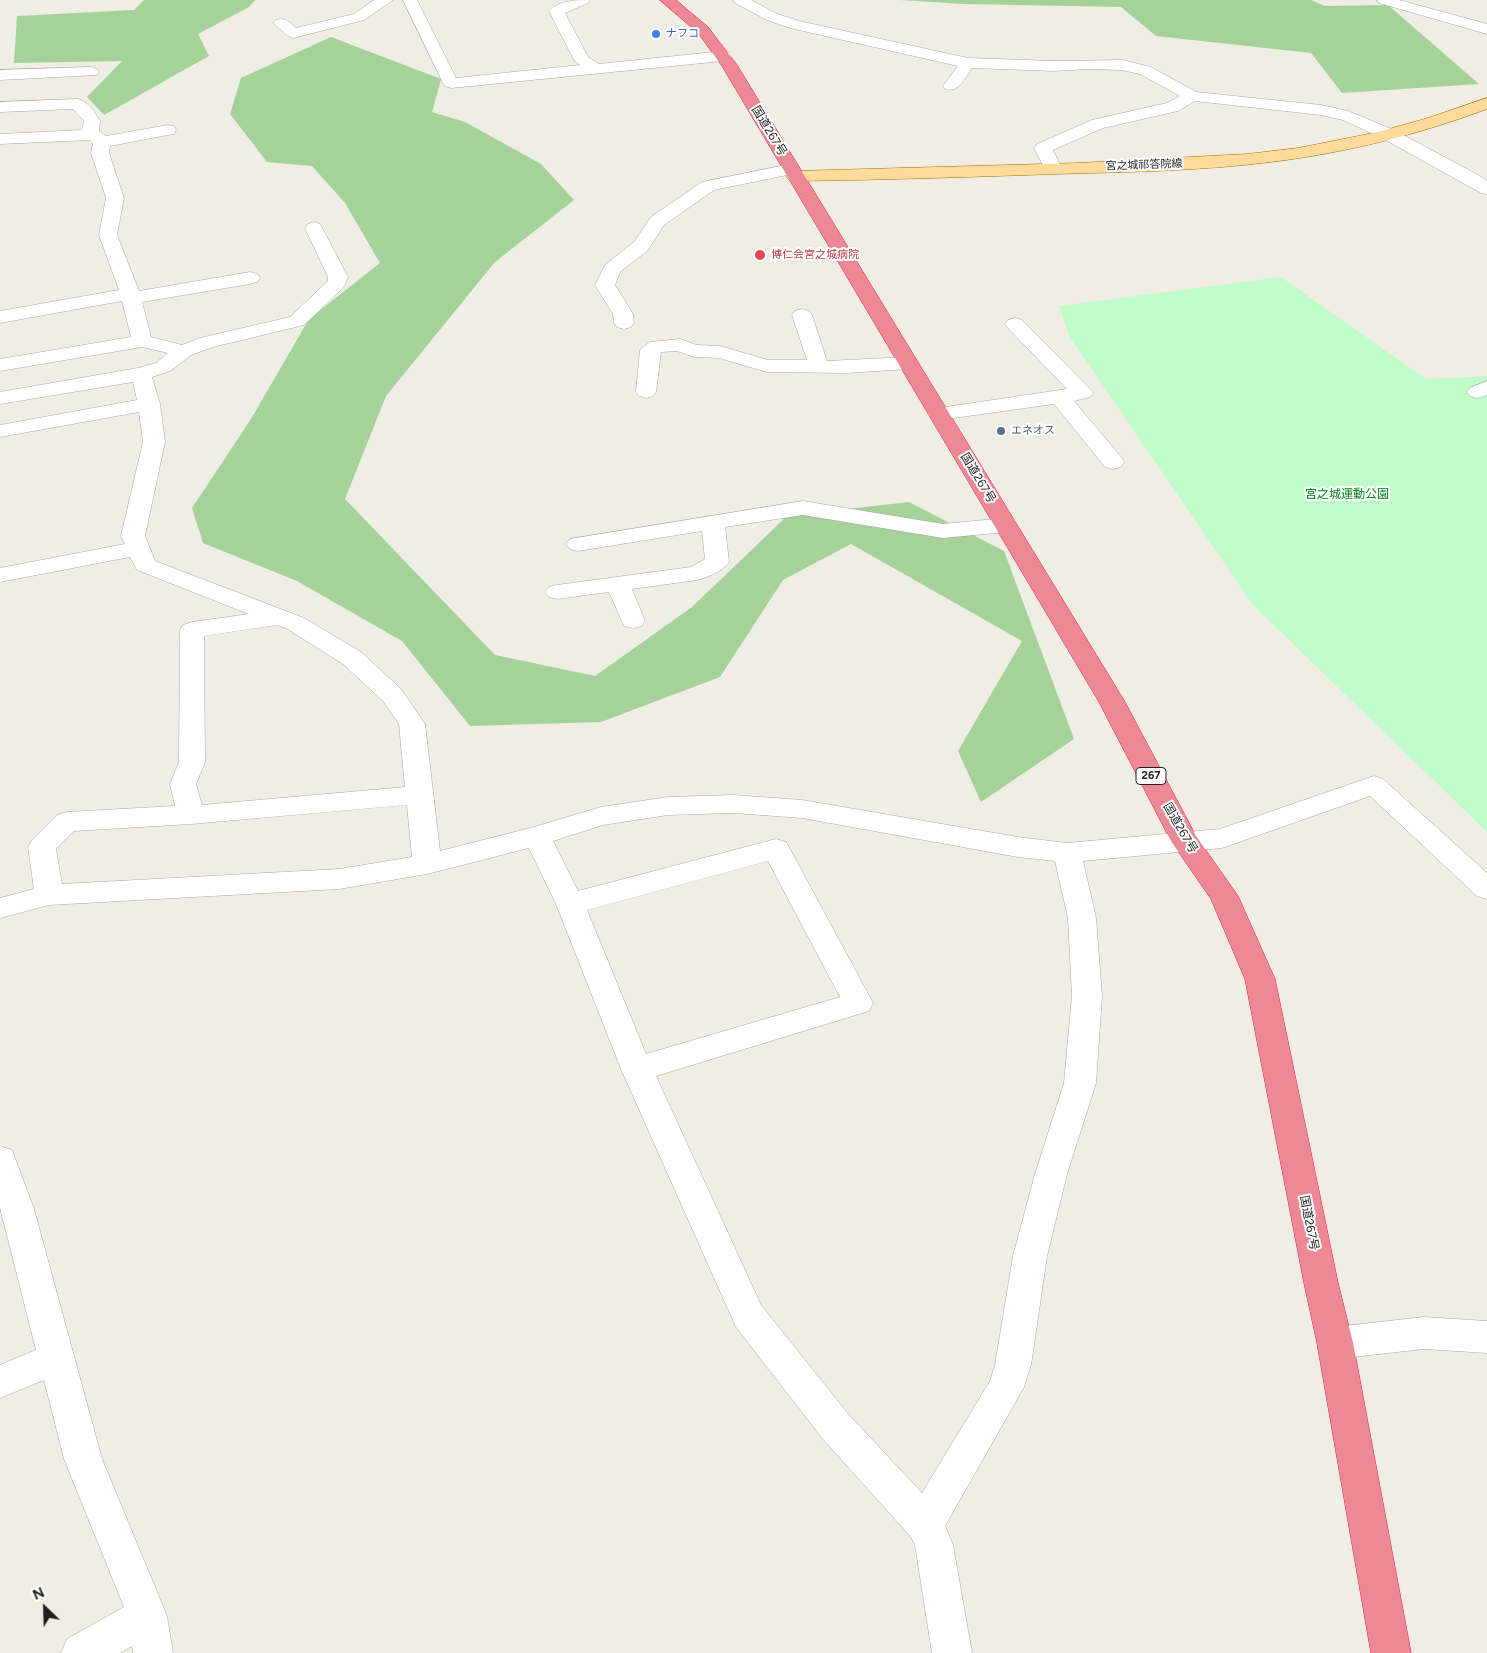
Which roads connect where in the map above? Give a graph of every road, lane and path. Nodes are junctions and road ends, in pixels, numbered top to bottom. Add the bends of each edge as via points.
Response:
1 (386, 0) edge
2 (410, 0) edge
3 (584, 0) edge
4 (667, 0) edge
5 (1384, 0) edge
6 (1444, 0) edge
7 (753, 2) edge
8 (555, 5) edge
9 (1422, 12) junction
10 (281, 23) dead end
11 (1487, 29) edge
12 (723, 56) junction
13 (968, 63) junction
14 (595, 68) junction
15 (91, 72) dead end
16 (0, 75) edge
17 (1251, 85) dead end
18 (951, 86) dead end
19 (1192, 96) junction
20 (1487, 102) edge
21 (1278, 106) junction
22 (0, 107) edge
23 (168, 130) dead end
24 (1388, 134) junction
25 (0, 139) edge
26 (93, 146) junction
27 (1053, 168) junction
28 (793, 172) junction
29 (1487, 190) edge
30 (314, 228) dead end
31 (250, 278) dead end
32 (131, 296) junction
33 (802, 316) dead end
34 (0, 317) edge
35 (624, 323) dead end
36 (1015, 324) dead end
37 (142, 341) junction
38 (184, 351) junction
39 (908, 363) junction
40 (0, 365) edge
41 (819, 366) junction
42 (141, 374) junction
43 (646, 392) dead end
44 (1059, 396) junction
45 (0, 398) edge
46 (149, 404) junction
47 (939, 414) junction
48 (0, 431) edge
49 (1113, 462) dead end
50 (713, 522) junction
51 (1006, 525) junction
52 (578, 544) dead end
53 (138, 548) junction
54 (0, 575) edge
55 (618, 584) junction
56 (557, 592) dead end
57 (279, 616) junction
58 (633, 621) dead end
59 (420, 795) junction
60 (191, 816) junction
61 (537, 836) junction
62 (1185, 841) junction
63 (1067, 853) junction
64 (427, 864) junction
65 (1487, 889) edge
66 (49, 895) junction
67 (570, 904) junction
68 (0, 908) edge
69 (637, 1069) junction
70 (0, 1159) edge
71 (1487, 1338) edge
72 (1335, 1343) junction
73 (56, 1358) junction
74 (0, 1382) edge
75 (925, 1524) junction
76 (147, 1616) junction
77 (81, 1653) edge
78 (153, 1653) edge
79 (952, 1653) edge
80 (1391, 1653) edge

1 - 10 street via 359,17 293,32
2 - 14 street via 451,83
3 - 8 street
4 - 12 highway, 国道267号 / 267 via 703,30
5 - 9 street
6 - 9 street
7 - 13 street via 795,25
8 - 14 street via 582,60
9 - 11 street
12 - 14 street
12 - 28 highway, 国道267号 / 267
13 - 18 street
13 - 19 street via 1122,65 1145,70
15 - 16 street
17 - 21 street via 1275,99
19 - 21 street
19 - 27 street via 1172,107 1098,124 1054,142 1043,148
20 - 24 main road, 宮之城祁答院線
21 - 24 street via 1348,116
22 - 26 street via 78,104 92,121
23 - 26 street
24 - 27 main road, 宮之城祁答院線 via 1271,157
24 - 29 street
25 - 26 street
26 - 32 street via 115,198 108,235
27 - 28 main road, 宮之城祁答院線 via 903,175
28 - 35 street via 708,186 657,221 641,246 612,269 606,285 624,314
28 - 39 highway, 国道267号 / 267
30 - 38 street via 338,277 337,283 297,321 207,342
31 - 32 street
32 - 34 street
32 - 37 street
33 - 41 street
36 - 44 street via 1082,393
37 - 38 street
37 - 40 street
38 - 42 street via 163,367
39 - 41 street
39 - 47 highway, 国道267号 / 267
41 - 43 street via 767,366 720,352 694,351 679,339 650,350
42 - 45 street
42 - 46 street
44 - 47 street
44 - 49 street
46 - 48 street
46 - 53 street via 154,442 134,536
47 - 51 highway, 国道267号 / 267
50 - 51 street via 804,508 943,531
50 - 52 street
50 - 55 street via 717,562 697,574
51 - 62 highway, 国道267号 / 267 via 1112,702
53 - 54 street
53 - 57 street via 145,566
55 - 56 street
55 - 58 street
57 - 59 street via 352,658 392,695 412,724
57 - 60 street via 192,630 192,762 183,784
59 - 60 street
59 - 64 street
60 - 66 street via 67,822 42,847
61 - 63 street via 601,816 668,806 734,804 802,809
61 - 64 street
61 - 67 street
62 - 63 street
62 - 65 street via 1222,838 1374,785
62 - 72 highway, 国道267号 / 267 via 1224,896 1260,979
63 - 75 street via 1082,918 1087,996 1080,1082 1030,1256 1013,1365 1006,1387
64 - 66 street via 339,880
66 - 68 street
67 - 69 street
67 - 69 street via 776,850 858,1003
69 - 75 street via 748,1316 836,1427
70 - 73 street via 17,1209
71 - 72 street via 1424,1333
72 - 80 highway, 国道267号 / 267
73 - 74 street
73 - 76 street via 83,1459
75 - 79 street via 934,1545
76 - 77 street
76 - 78 street

